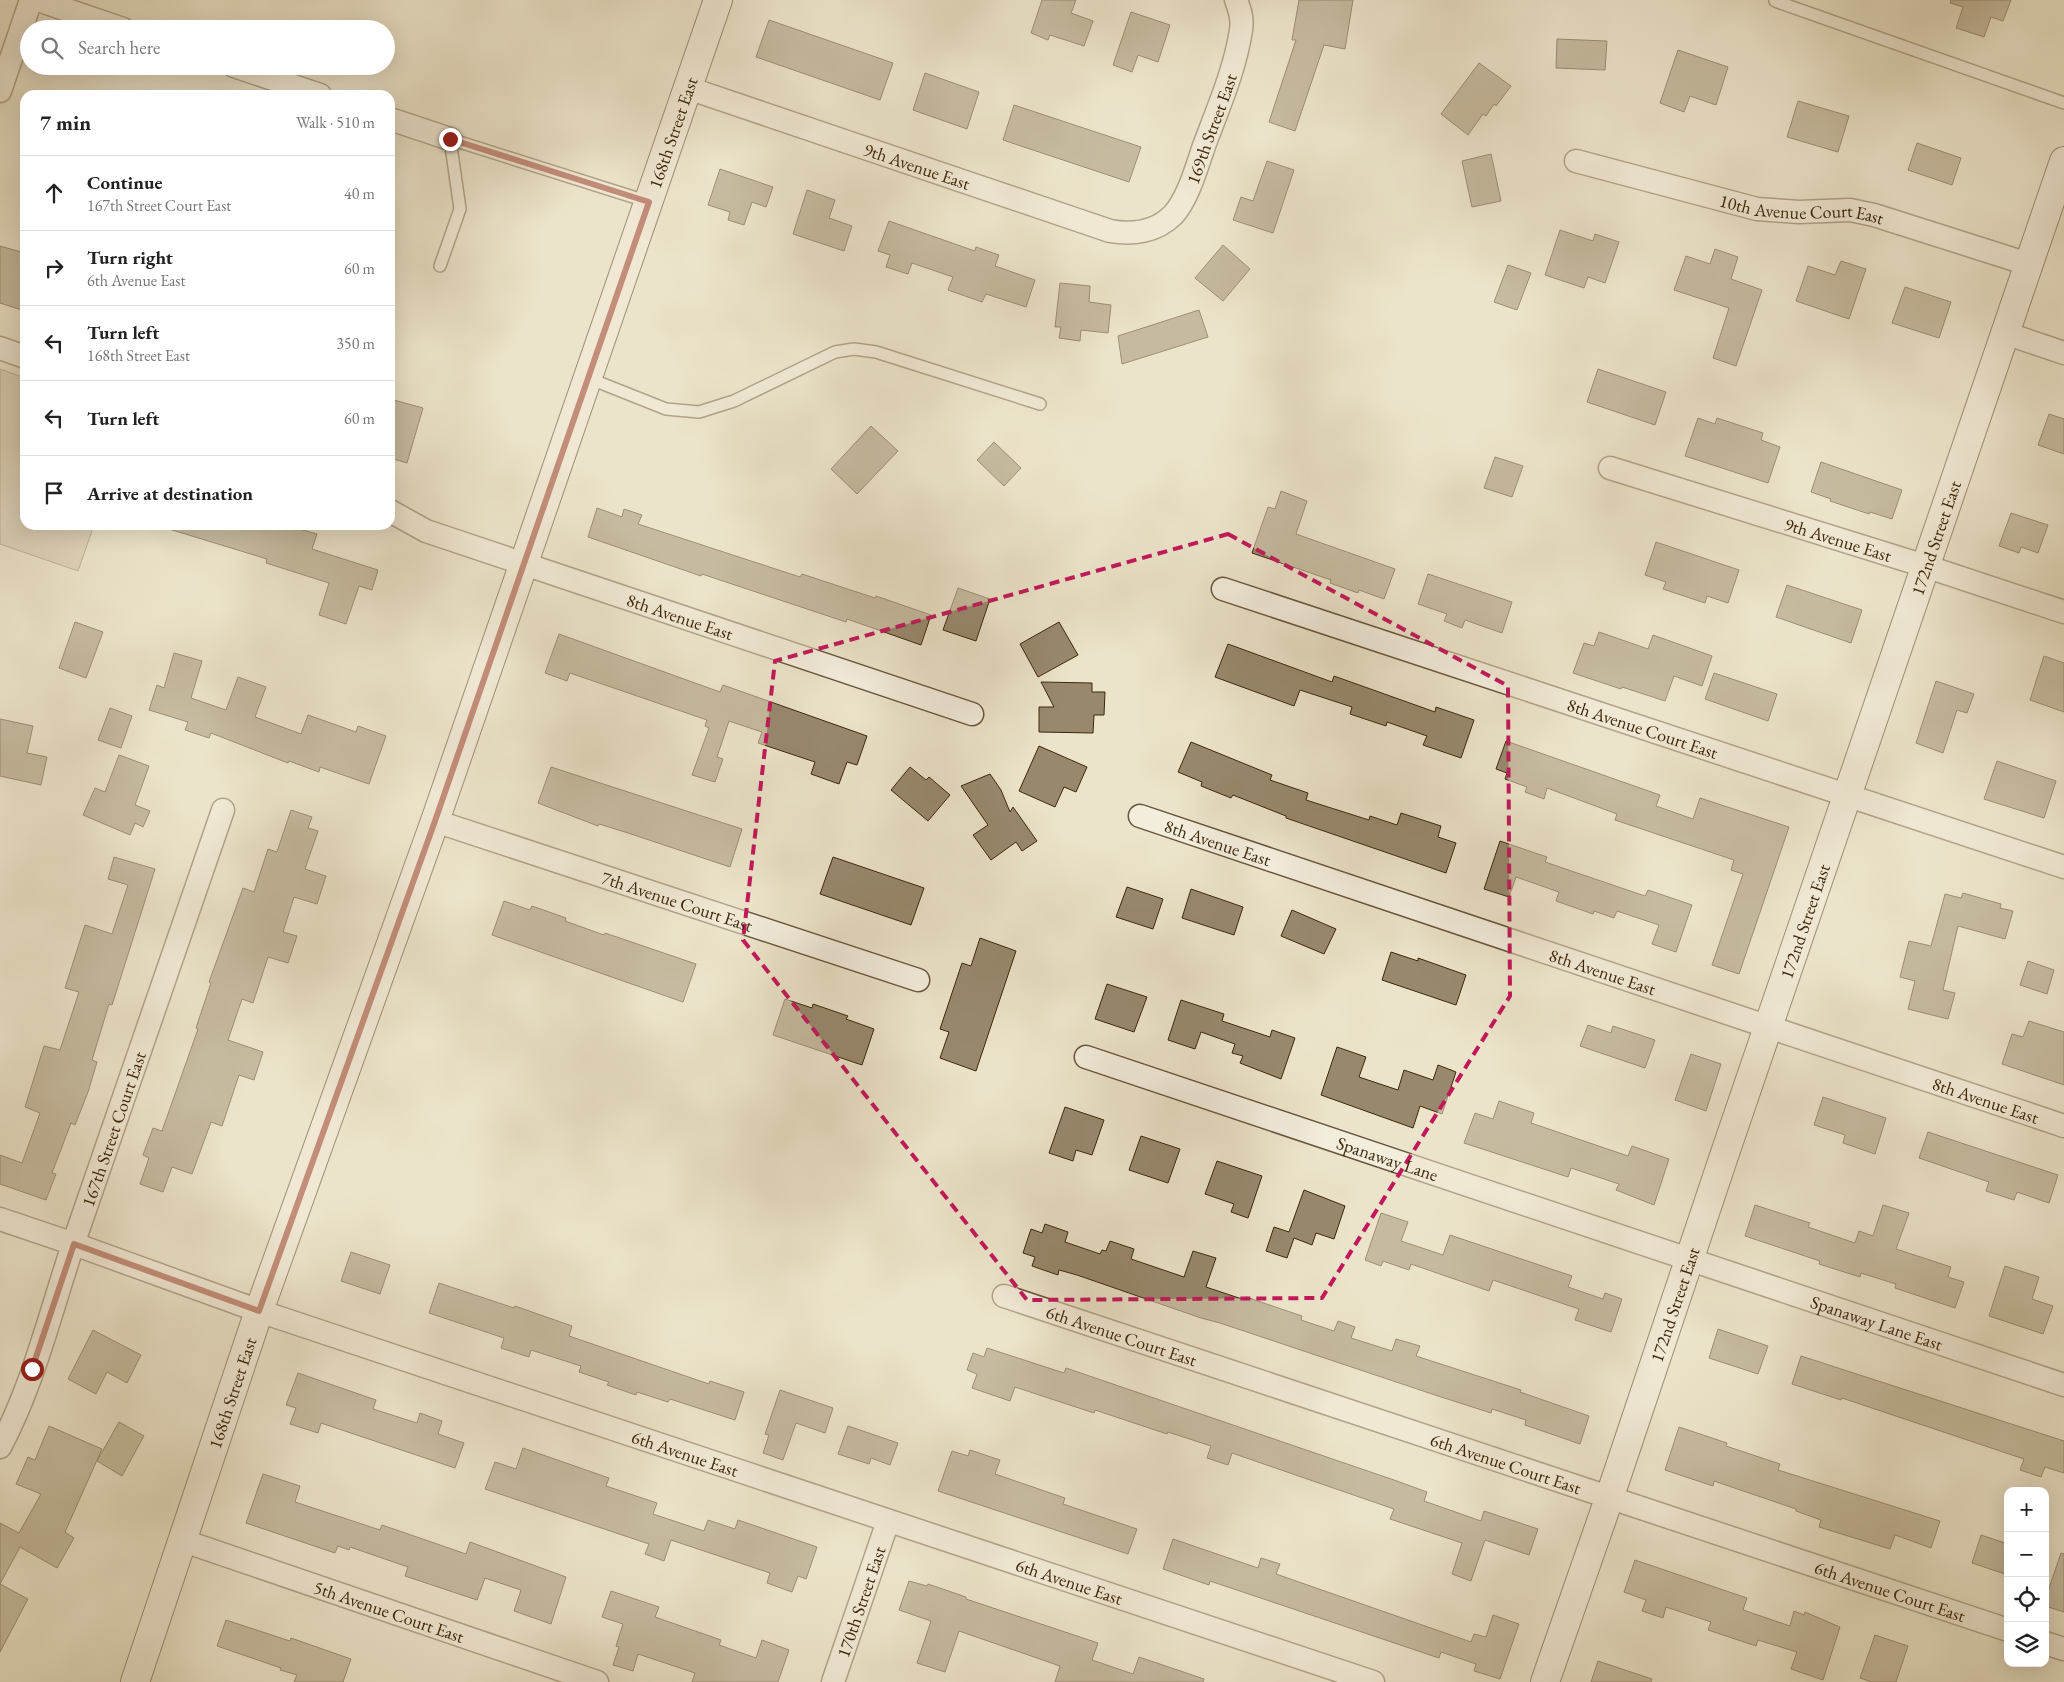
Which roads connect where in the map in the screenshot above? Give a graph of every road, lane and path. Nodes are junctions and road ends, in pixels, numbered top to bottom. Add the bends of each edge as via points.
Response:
1 (31, 0) edge
2 (38, 0) edge
3 (718, 0) edge
4 (1775, 1) edge
5 (1239, 5) edge
6 (24, 20) edge
7 (97, 20) edge
8 (20, 32) edge
9 (254, 75) edge
10 (688, 88) junction
11 (300, 90) edge
12 (0, 91) edge
13 (2064, 103) edge
14 (395, 121) edge
15 (450, 139) junction
16 (1576, 161) dead end
17 (2064, 161) edge
18 (649, 202) junction
19 (1150, 230) joint
20 (2028, 264) junction
21 (440, 266) dead end
22 (2005, 333) junction
23 (0, 348) edge
24 (2064, 353) edge
25 (20, 355) edge
26 (588, 378) junction
27 (1040, 404) dead end
28 (1610, 468) dead end
29 (395, 514) edge
30 (525, 562) junction
31 (1925, 566) junction
32 (1223, 589) dead end
33 (2064, 612) edge
34 (972, 714) dead end
35 (1847, 794) junction
36 (223, 810) dead end
37 (1140, 816) dead end
38 (435, 821) junction
39 (2064, 867) edge
40 (918, 980) dead end
41 (1768, 1026) junction
42 (1086, 1057) dead end
43 (2064, 1126) edge
44 (0, 1219) edge
45 (74, 1244) junction
46 (1689, 1260) junction
47 (1004, 1296) dead end
48 (259, 1311) junction
49 (2064, 1385) edge
50 (0, 1447) edge
51 (1610, 1496) junction
52 (888, 1521) junction
53 (182, 1540) junction
54 (2004, 1629) edge
55 (2049, 1644) edge
56 (2064, 1649) edge
57 (135, 1682) edge
58 (597, 1682) edge
59 (833, 1682) edge
60 (1372, 1682) edge
61 (1546, 1682) edge

1 - 6 street
2 - 7 street
3 - 10 street, 168th Street East
4 - 13 lane
5 - 19 street, 169th Street East via 1242,28 1233,65 1189,188 1174,214
8 - 12 street
9 - 11 street
10 - 18 street, 168th Street East
10 - 19 street, 9th Avenue East via 1110,231
14 - 15 street
15 - 18 lane
15 - 21 lane via 460,209
16 - 20 street, 10th Avenue Court East via 1758,209 1799,212 1850,210 1874,215
17 - 20 street, 172nd Street East
18 - 26 street, 168th Street East
20 - 22 street, 172nd Street East
22 - 24 street
22 - 31 street, 172nd Street East
23 - 25 street
26 - 27 lane via 666,409 699,412 734,401 835,352 854,349 876,352
26 - 30 street, 168th Street East
28 - 31 street, 9th Avenue East
29 - 30 street, 8th Avenue East via 426,530
30 - 34 street, 8th Avenue East
30 - 38 street, 168th Street East
31 - 33 street, 9th Avenue East
31 - 35 street, 172nd Street East
32 - 35 street, 8th Avenue Court East
35 - 39 street, 8th Avenue Court East
35 - 41 street, 172nd Street East
36 - 45 street, 167th Street Court East
37 - 41 street, 8th Avenue East
38 - 40 street, 7th Avenue Court East
38 - 48 street, 168th Street East
41 - 43 street, 8th Avenue East
41 - 46 street, 172nd Street East
42 - 46 street, Spanaway Lane
44 - 45 street, 6th Avenue East
45 - 48 street, 6th Avenue East
45 - 50 street, 167th Street Court East via 32,1369
46 - 49 street, Spanaway Lane East
46 - 51 street, 172nd Street East
47 - 51 street, 6th Avenue Court East
48 - 52 street, 6th Avenue East
48 - 53 street, 168th Street East
51 - 54 street, 6th Avenue Court East
51 - 61 street, 172nd Street East
52 - 59 street, 170th Street East
52 - 60 street, 6th Avenue East
53 - 57 street, 168th Street East
53 - 58 street, 5th Avenue Court East
55 - 56 street

